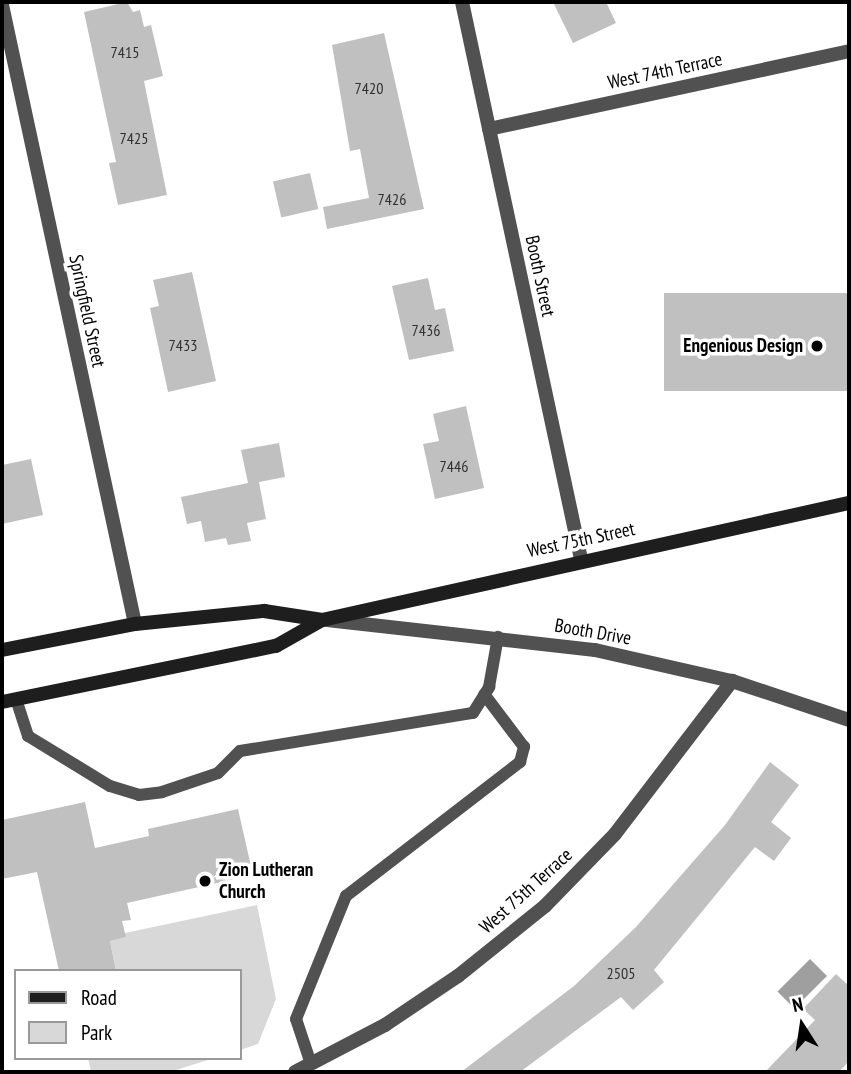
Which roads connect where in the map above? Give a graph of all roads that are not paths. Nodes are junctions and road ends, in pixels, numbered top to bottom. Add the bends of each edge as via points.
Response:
1 (462, 2) edge
2 (2, 5) edge
3 (849, 51) edge
4 (489, 129) junction
5 (849, 503) edge
6 (581, 559) junction
7 (322, 620) junction
8 (135, 624) junction
9 (498, 637) junction
10 (2, 650) edge
11 (732, 681) junction
12 (484, 694) junction
13 (9, 700) edge
14 (849, 720) edge
15 (312, 1064) junction
16 (295, 1072) edge

1 - 4 street, Booth Street
2 - 8 street, Springfield Street
3 - 4 street, West 74th Terrace
4 - 6 street, Booth Street
5 - 6 main road, West 75th Street
6 - 7 main road, West 75th Street
7 - 8 main road, West 75th Street via 264,611
7 - 9 street, Booth Drive
7 - 13 main road, West 75th Street via 276,646
8 - 10 main road, West 75th Street
9 - 11 street, Booth Drive via 595,650
9 - 12 lane
11 - 14 street, Booth Drive
11 - 15 street, West 75th Terrace via 615,834 545,906 458,976 385,1025
12 - 13 lane via 473,713 240,751 219,773 139,795 110,786 28,736
12 - 15 lane via 524,747 520,762 346,896 296,1020
15 - 16 street, West 75th Terrace

